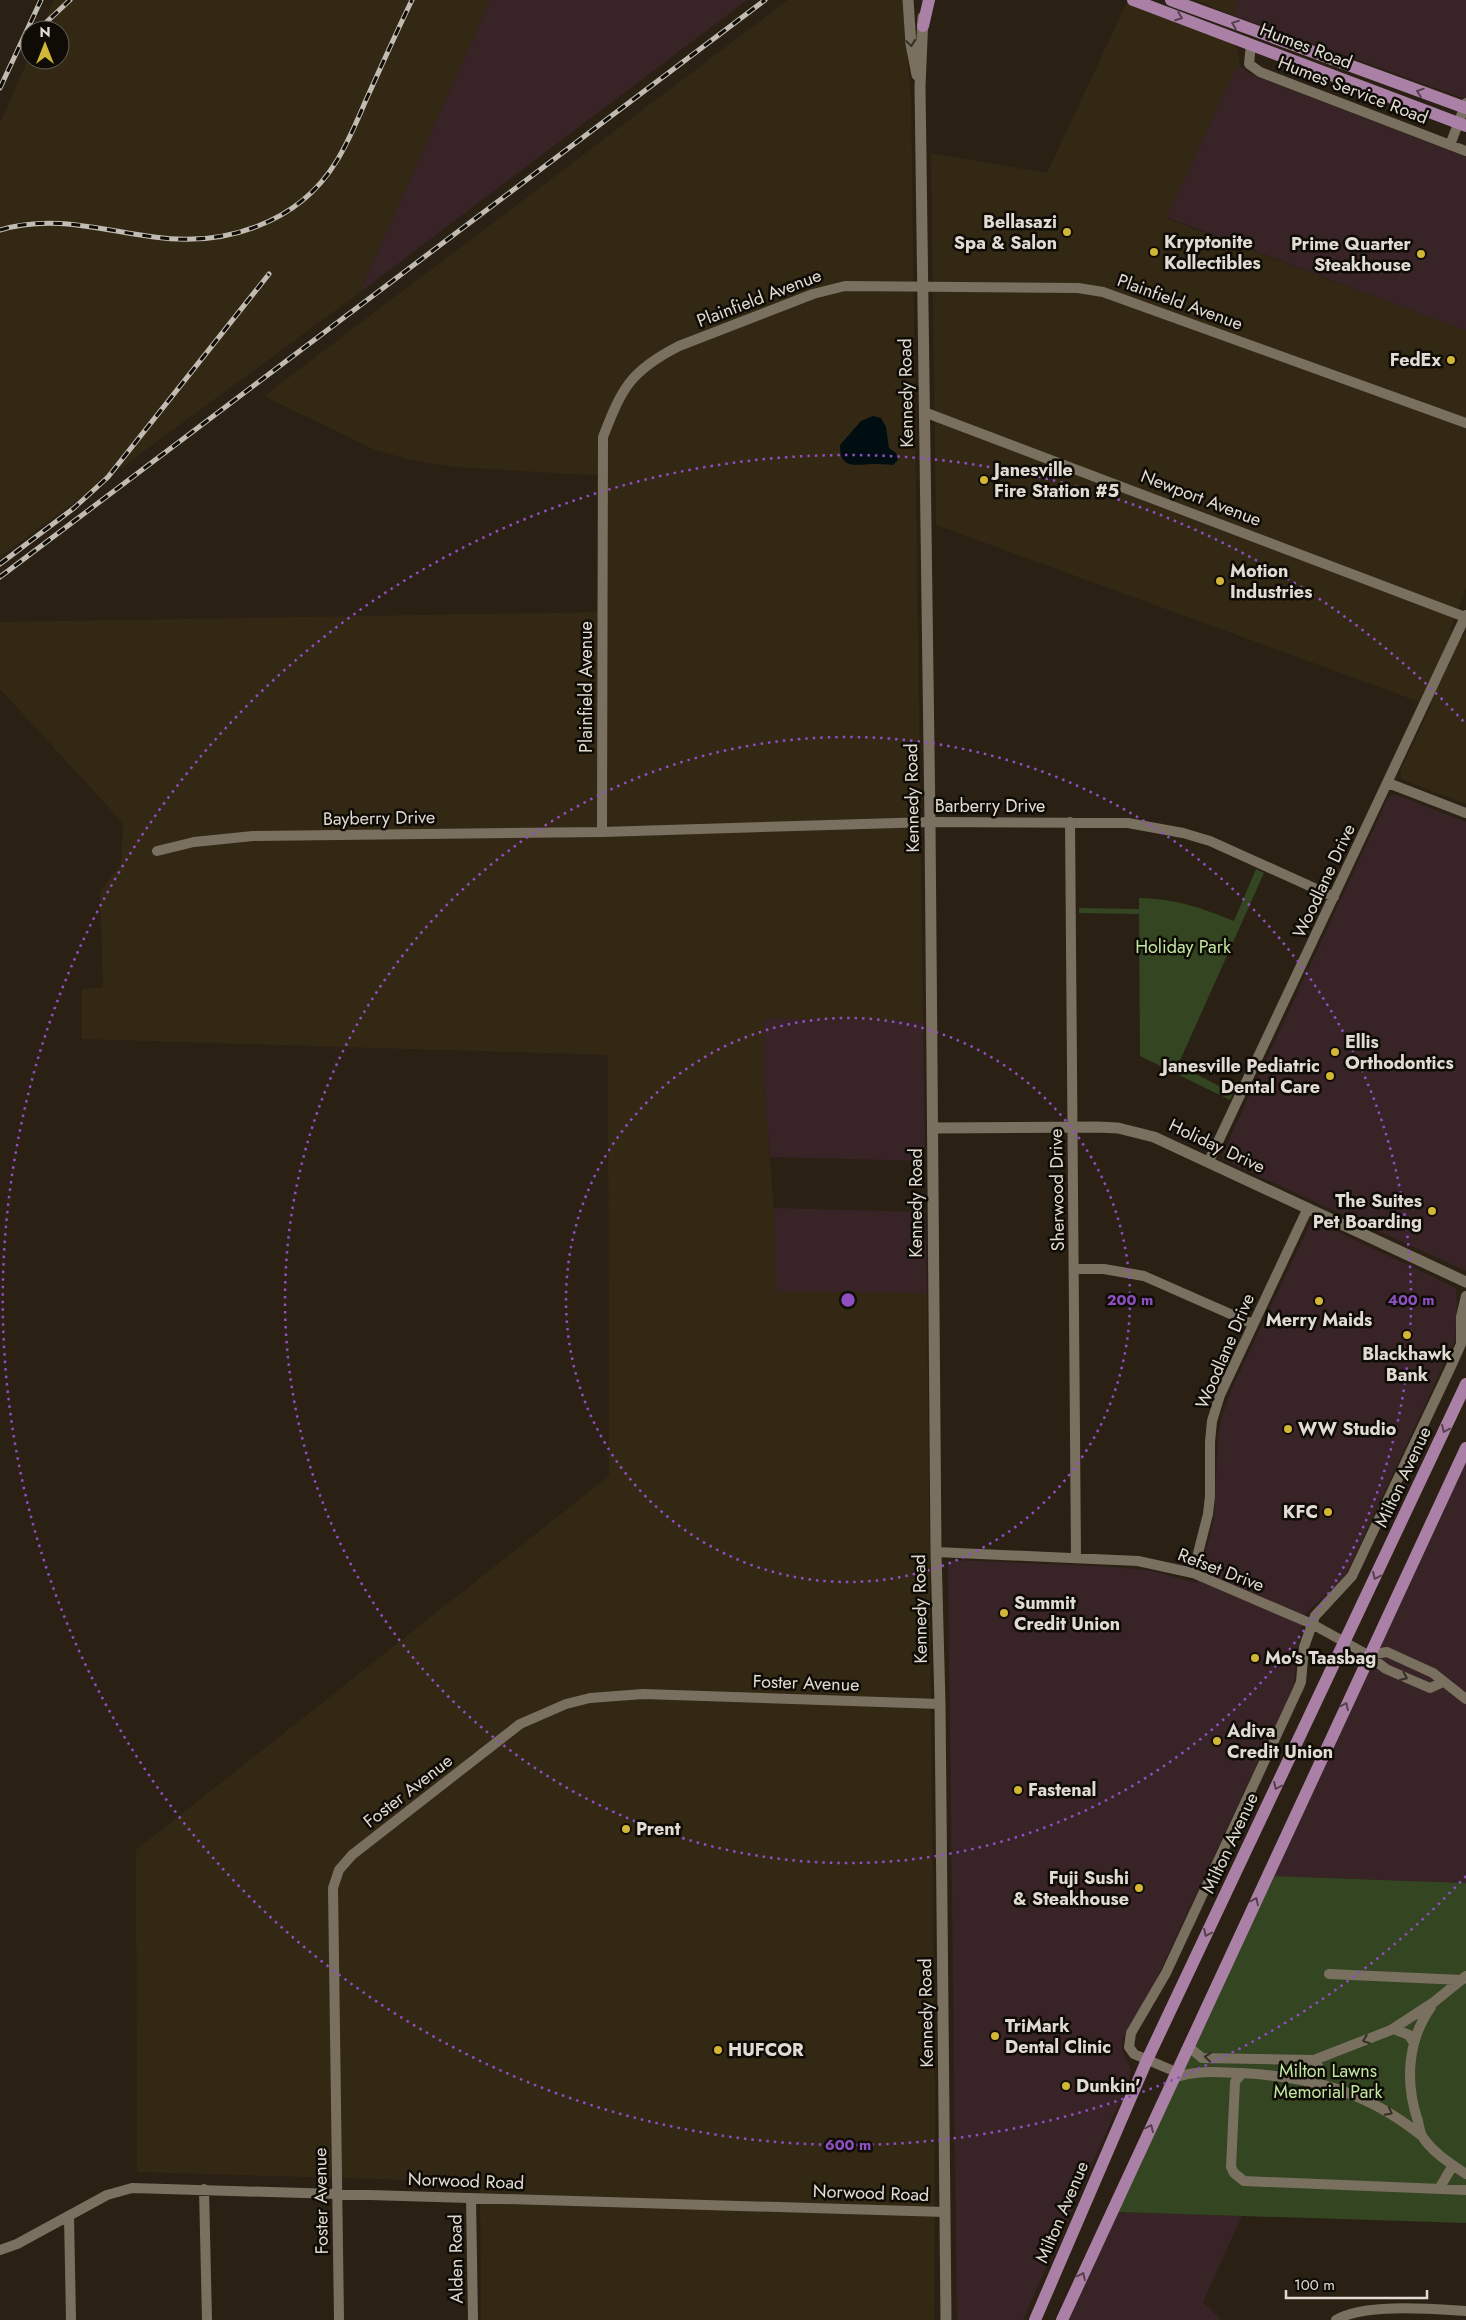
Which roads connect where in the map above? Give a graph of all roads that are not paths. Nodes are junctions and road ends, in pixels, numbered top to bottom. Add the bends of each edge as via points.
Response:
1 (908, 0) edge
2 (923, 0) edge
3 (929, 0) edge
4 (1133, 0) edge
5 (1171, 0) edge
6 (923, 26) junction
7 (1251, 44) junction
8 (920, 86) junction
9 (1465, 106) edge
10 (1462, 125) edge
11 (1450, 145) junction
12 (1466, 151) edge
13 (922, 285) junction
14 (924, 412) junction
15 (1466, 423) edge
16 (1466, 616) edge
17 (1388, 783) junction
18 (1466, 814) edge
19 (930, 822) junction
20 (1070, 822) junction
21 (602, 832) junction
22 (157, 851) dead end
23 (1334, 897) junction
24 (1073, 1127) junction
25 (934, 1128) junction
26 (1209, 1161) junction
27 (1308, 1208) junction
28 (1074, 1269) junction
29 (1466, 1282) edge
30 (1466, 1296) edge
31 (1253, 1324) junction
32 (1466, 1384) edge
33 (1466, 1448) edge
34 (936, 1552) junction
35 (1076, 1558) junction
36 (1193, 1574) junction
37 (1312, 1624) junction
38 (1344, 1642) junction
39 (1368, 1655) junction
40 (1443, 1682) junction
41 (1466, 1699) edge
42 (940, 1704) junction
43 (1329, 1974) dead end
44 (1464, 1978) edge
45 (1434, 2002) junction
46 (1394, 2029) junction
47 (1414, 2043) junction
48 (1188, 2046) junction
49 (1147, 2060) junction
50 (1314, 2060) junction
51 (1219, 2072) junction
52 (1242, 2073) junction
53 (1175, 2075) junction
54 (1308, 2080) junction
55 (1235, 2082) junction
56 (1422, 2136) junction
57 (1453, 2165) junction
58 (1466, 2174) edge
59 (204, 2189) junction
60 (1439, 2189) junction
61 (1466, 2190) edge
62 (337, 2194) junction
63 (471, 2198) junction
64 (945, 2212) junction
65 (69, 2216) junction
66 (0, 2250) edge
67 (1466, 2311) edge
68 (1358, 2316) edge
69 (71, 2320) edge
70 (207, 2320) edge
71 (339, 2320) edge
72 (473, 2320) edge
73 (946, 2320) edge
74 (1034, 2320) edge
75 (1062, 2320) edge
76 (1336, 2320) edge

1 -> 8 street, Kennedy Road via 911,44
2 - 6 street, Kennedy Road
3 - 6 main road
4 -> 7 main road, Humes Road
9 -> 5 main road, Humes Road
6 - 8 street, Kennedy Road
7 - 10 main road, Humes Road
7 - 11 street, Humes Service Road via 1249,64 1260,72
8 - 13 street, Kennedy Road
9 - 10 street
10 - 11 street
11 - 12 street, Humes Service Road
13 - 14 street, Kennedy Road
13 - 15 street, Plainfield Avenue via 1078,288 1103,292
13 - 21 street, Plainfield Avenue via 845,286 813,294 658,356 631,380 618,398 603,437
14 - 16 street, Newport Avenue
14 - 19 street, Kennedy Road
16 - 17 street, Woodlane Drive
17 - 18 street
17 - 23 street, Woodlane Drive
19 - 20 street, Barberry Drive
19 - 21 street, Barberry Drive
19 - 25 street, Kennedy Road
20 - 23 street, Barberry Drive via 1128,823 1183,832
20 - 24 street, Sherwood Drive
21 - 22 street, Bayberry Drive via 253,836 194,842
23 - 26 street, Woodlane Drive
24 - 25 street, Holiday Drive
24 - 26 street, Holiday Drive via 1118,1128 1154,1137
24 - 28 street, Sherwood Drive
25 - 34 street, Kennedy Road
26 - 27 street, Holiday Drive
27 - 29 street, Holiday Drive
27 - 31 street, Woodlane Drive
28 - 31 street via 1104,1269 1144,1276
28 - 35 street, Sherwood Drive
30 - 37 street via 1461,1317 1461,1344 1453,1362 1352,1576 1320,1609
31 - 36 street, Woodlane Drive via 1220,1395 1212,1421 1210,1496
32 -> 38 main road, Milton Avenue
33 - 39 main road
34 - 35 street, Refset Drive
34 - 42 street, Kennedy Road
35 - 36 street, Refset Drive via 1138,1561
36 - 37 street, Refset Drive
37 - 38 street, Refset Drive
37 - 49 street via 1304,1647 1298,1689 1166,1973 1132,2033 1131,2051
38 - 39 street, Refset Drive
38 -> 49 main road, Milton Avenue
39 - 40 street via 1387,1652 1433,1673
39 -> 40 street, Refset Drive via 1386,1669 1430,1688
48 -> 39 main road
40 - 41 street
42 - 62 street, Foster Avenue via 643,1694 590,1698 566,1704 520,1724 352,1855 339,1870 333,1888
42 - 64 street, Kennedy Road
43 - 44 street
44 - 45 street
45 - 46 street
45 - 47 street via 1423,2018
46 - 47 street via 1409,2035
46 -> 50 street
47 - 56 street via 1410,2067 1412,2104
50 -> 48 street via 1202,2058
48 - 53 main road
49 - 53 street
49 - 74 main road, Milton Avenue
50 - 54 street via 1317,2071
51 - 52 street
51 - 53 street via 1196,2071
51 - 55 street
52 - 54 street
52 - 55 street
75 -> 53 main road
54 -> 56 street via 1396,2115
55 - 60 street via 1231,2167 1244,2182
56 - 57 street
57 - 58 street
57 - 60 street
59 - 62 street, Norwood Road
59 - 65 street, Norwood Road via 132,2188 108,2195
59 - 70 street
60 - 61 street
62 - 63 street, Norwood Road
62 - 71 street, Foster Avenue
63 - 64 street, Norwood Road
63 - 72 street, Alden Road
64 - 73 street, Kennedy Road
65 - 66 street, Norwood Road
65 - 69 street
67 - 68 street via 1422,2309
68 - 76 street

